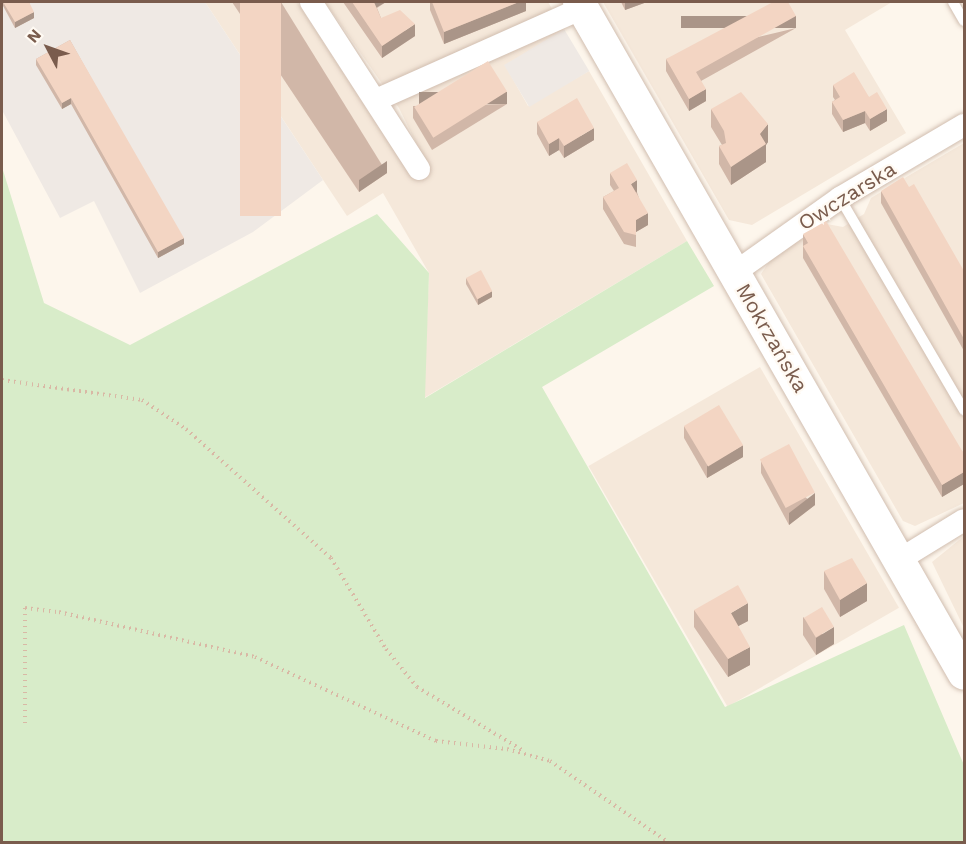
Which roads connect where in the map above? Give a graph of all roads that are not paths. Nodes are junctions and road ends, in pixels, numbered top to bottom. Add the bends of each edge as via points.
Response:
1 (311, 2) edge
2 (952, 2) edge
3 (581, 5) edge
4 (964, 21) edge
5 (376, 100) junction
6 (964, 125) edge
7 (418, 169) dead end
8 (840, 198) junction
9 (734, 273) junction
10 (964, 410) edge
11 (964, 520) edge
12 (899, 560) junction
13 (964, 674) edge

1 - 5 street
2 - 4 lane
3 - 5 street
3 - 9 street, Mokrzańska
5 - 7 street
6 - 8 street, Owczarska
8 - 9 street, Owczarska
8 - 10 lane
9 - 12 street, Mokrzańska
11 - 12 street
12 - 13 street, Mokrzańska

